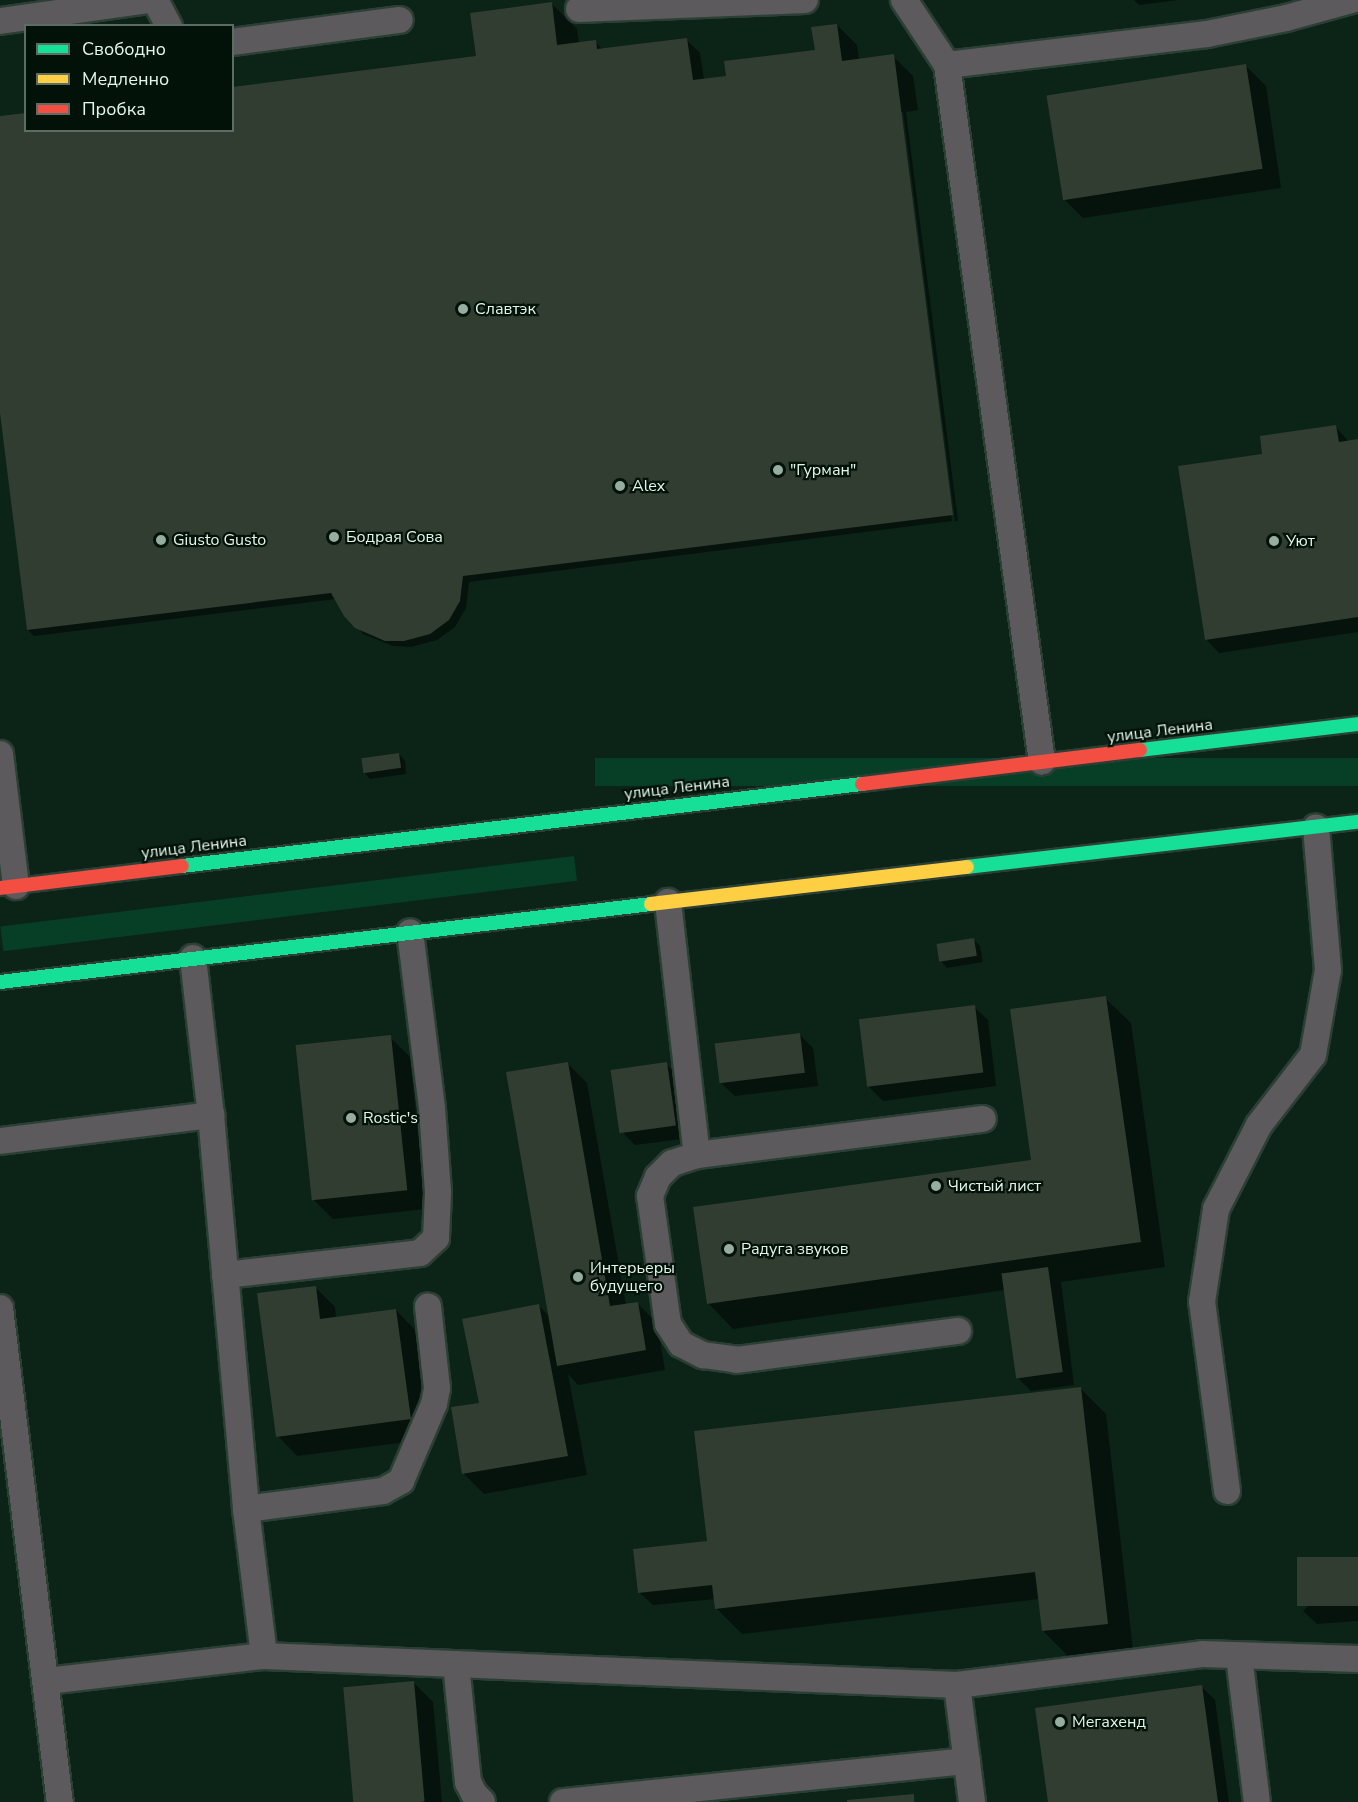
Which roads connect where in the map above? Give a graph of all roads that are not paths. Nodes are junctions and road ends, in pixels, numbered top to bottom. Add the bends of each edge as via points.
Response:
1 (150, 0) edge
2 (155, 0) edge
3 (797, 0) edge
4 (904, 0) edge
5 (1352, 0) edge
6 (579, 9) dead end
7 (400, 20) dead end
8 (0, 21) edge
9 (168, 24) edge
10 (234, 42) edge
11 (947, 65) junction
12 (1358, 724) edge
13 (0, 754) edge
14 (1042, 762) junction
15 (1358, 822) edge
16 (1316, 828) junction
17 (8, 887) edge
18 (668, 902) junction
19 (410, 932) junction
20 (193, 958) junction
21 (0, 982) edge
22 (211, 1115) junction
23 (983, 1119) dead end
24 (0, 1141) edge
25 (697, 1155) junction
26 (225, 1275) junction
27 (429, 1306) dead end
28 (0, 1308) edge
29 (958, 1331) dead end
30 (1227, 1491) dead end
31 (246, 1509) junction
32 (264, 1656) junction
33 (1239, 1656) junction
34 (1358, 1659) edge
35 (456, 1664) junction
36 (47, 1681) junction
37 (957, 1685) junction
38 (967, 1761) junction
39 (60, 1802) edge
40 (482, 1802) edge
41 (563, 1802) edge
42 (972, 1802) edge
43 (1257, 1802) edge

1 - 8 lane
2 - 9 lane
3 - 6 lane
4 - 11 lane
5 - 11 lane via 1207,34
7 - 10 lane
11 - 14 lane
12 - 14 main road, улица Ленина
13 - 17 lane
14 - 17 main road, улица Ленина
15 - 16 main road
16 - 18 main road
16 - 30 lane via 1329,970 1313,1055 1259,1125 1216,1209 1202,1302
18 - 19 main road
18 - 25 lane
19 - 20 main road
19 - 26 lane via 432,1108 438,1192 436,1238 420,1253
20 - 21 main road
20 - 22 lane
22 - 24 lane
22 - 26 lane
23 - 25 lane
25 - 29 lane via 672,1163 658,1177 650,1196 668,1324 681,1344 703,1355 737,1360
26 - 31 lane
27 - 31 lane via 437,1388 401,1481 383,1491
28 - 36 lane
31 - 32 lane
32 - 35 lane
32 - 36 lane
33 - 34 lane
33 - 37 lane via 1202,1654
33 - 43 lane
35 - 37 lane
35 - 40 lane via 468,1782
36 - 39 lane
37 - 38 lane
38 - 41 lane
38 - 42 lane

